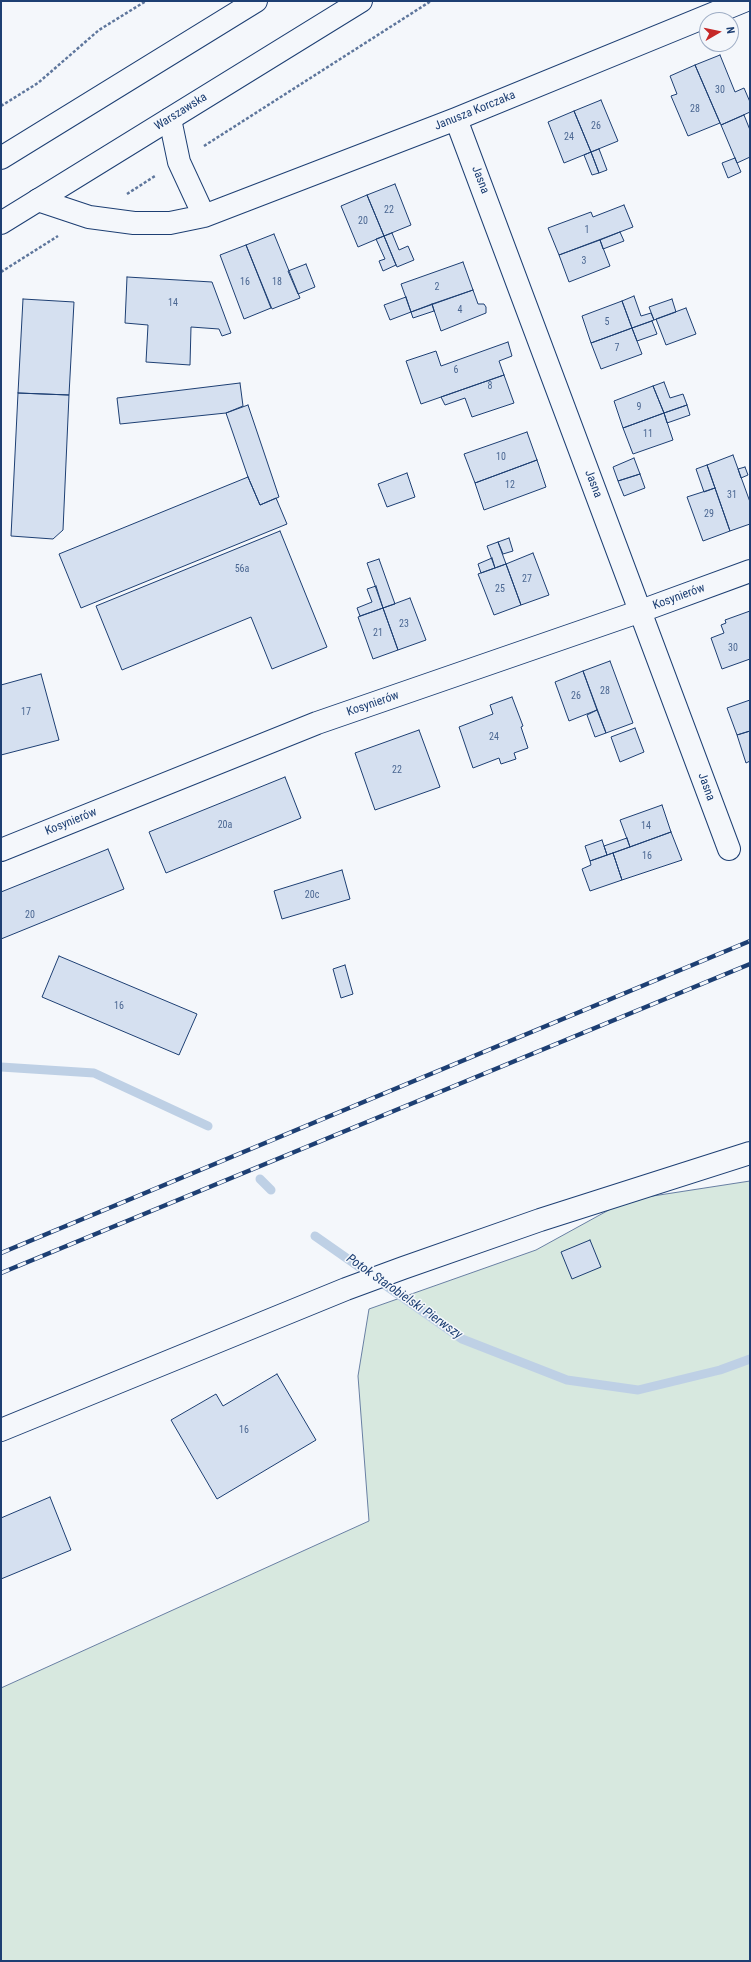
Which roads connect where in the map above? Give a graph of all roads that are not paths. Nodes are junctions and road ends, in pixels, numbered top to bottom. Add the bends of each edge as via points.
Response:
1 (256, 1) edge
2 (361, 1) edge
3 (744, 1) edge
4 (170, 119) junction
5 (456, 119) junction
6 (1, 158) edge
7 (38, 200) junction
8 (204, 216) junction
9 (1, 223) edge
10 (750, 571) edge
11 (641, 611) junction
12 (729, 849) dead end
13 (1, 850) edge
14 (750, 1153) edge
15 (1, 1430) edge

1 - 6 street
2 - 4 street, Warszawska
3 - 5 street, Janusza Korczaka
4 - 7 street, Warszawska
4 - 8 street via 179,162
5 - 8 street, Janusza Korczaka
5 - 11 street, Jasna
7 - 8 street, Janusza Korczaka via 89,217 134,223 170,223
7 - 9 street, Warszawska
10 - 11 street, Kosynierów
11 - 12 street, Jasna
11 - 13 street, Kosynierów via 317,723
14 - 15 street via 540,1220 346,1289

